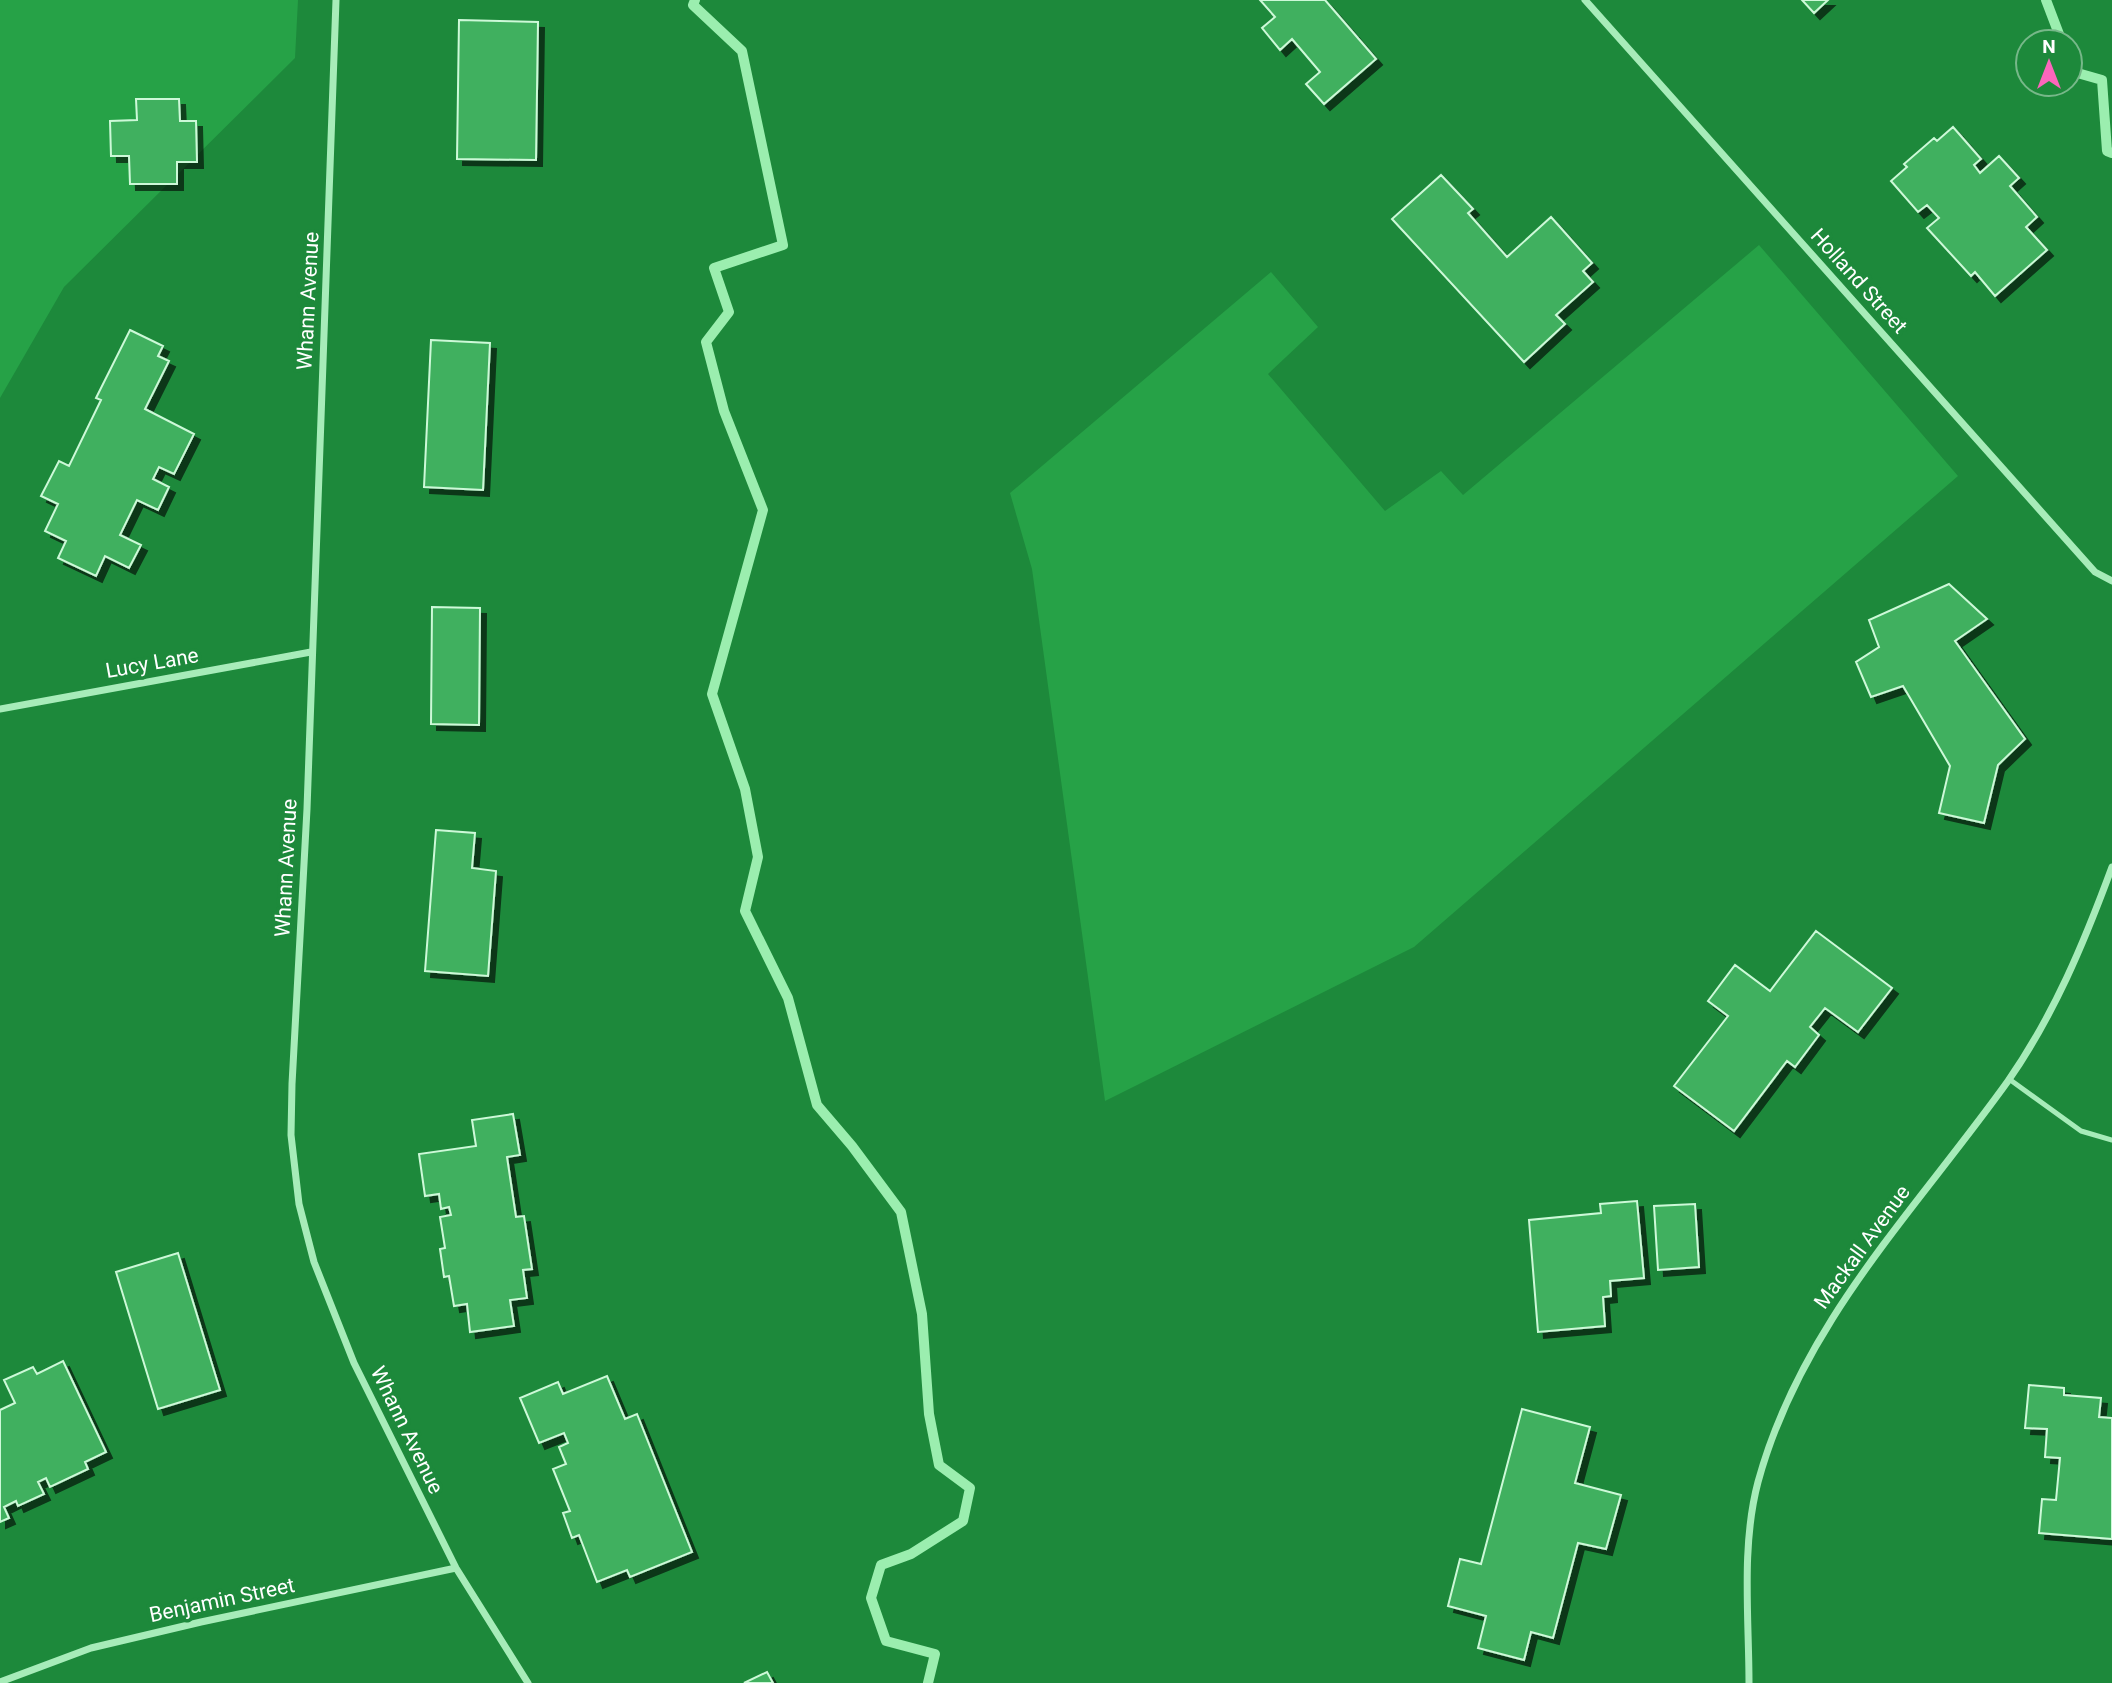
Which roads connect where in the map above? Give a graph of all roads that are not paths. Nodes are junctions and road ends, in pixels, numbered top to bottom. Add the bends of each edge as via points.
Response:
1 (337, 0) edge
2 (1585, 0) edge
3 (2112, 581) edge
4 (311, 652) junction
5 (0, 709) edge
6 (2112, 867) edge
7 (2008, 1079) junction
8 (2112, 1140) edge
9 (456, 1568) junction
10 (0, 1682) edge
11 (528, 1683) edge
12 (1749, 1683) edge

1 - 4 street, Whann Avenue
2 - 3 street, Holland Street via 2095,572
4 - 5 street, Lucy Lane
4 - 9 street, Whann Avenue via 292,1084 291,1135 299,1204 314,1262 354,1363
6 - 7 street, Mackall Avenue via 2076,961 2049,1015
7 - 8 lane via 2081,1131
7 - 12 street, Mackall Avenue via 1835,1310 1776,1423 1757,1486 1749,1551
9 - 10 street, Benjamin Street via 91,1648
9 - 11 street, Whann Avenue

